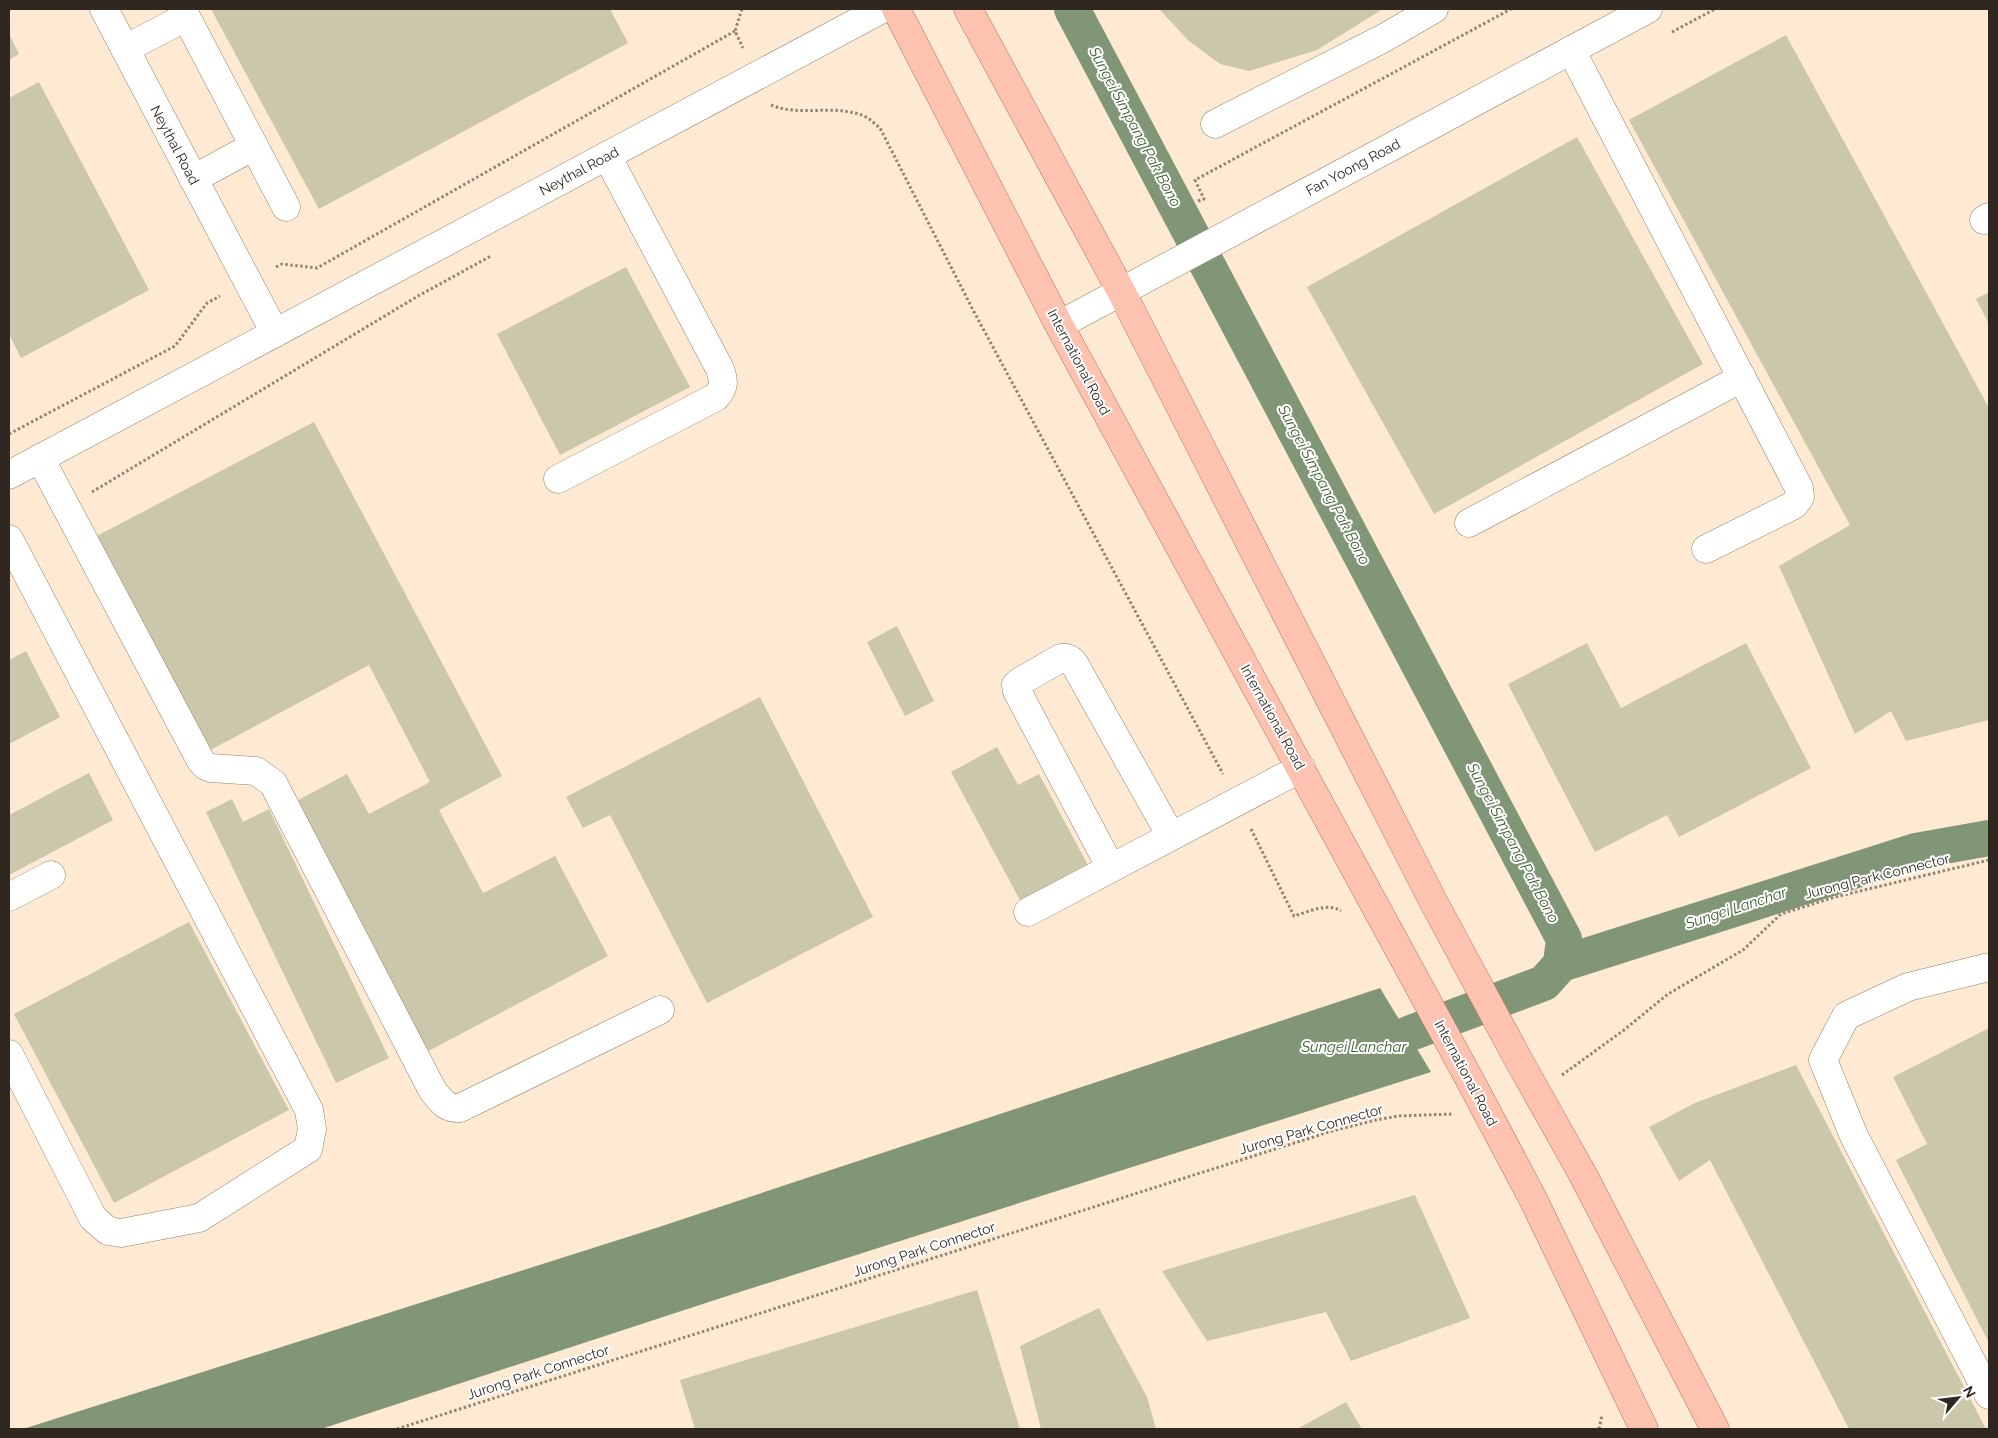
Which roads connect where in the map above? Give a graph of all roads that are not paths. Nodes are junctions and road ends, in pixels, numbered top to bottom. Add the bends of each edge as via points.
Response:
1 (104, 9) edge
2 (882, 9) edge
3 (896, 9) edge
4 (968, 9) edge
5 (1434, 9) edge
6 (1648, 9) edge
7 (184, 13) edge
8 (125, 49) junction
9 (1570, 50) junction
10 (1215, 124) dead end
11 (254, 146) junction
12 (607, 156) junction
13 (193, 179) junction
14 (286, 207) dead end
15 (1121, 291) junction
16 (1059, 325) junction
17 (275, 334) junction
18 (1742, 378) junction
19 (40, 458) junction
20 (9, 475) edge
21 (558, 479) dead end
22 (1469, 522) dead end
23 (9, 539) edge
24 (1706, 549) dead end
25 (1301, 768) junction
26 (1172, 836) junction
27 (1111, 868) junction
28 (51, 875) dead end
29 (9, 898) edge
30 (1028, 912) dead end
31 (1989, 967) edge
32 (660, 1010) dead end
33 (9, 1054) edge
34 (1989, 1395) edge
35 (1709, 1428) edge
36 (1644, 1429) edge

1 - 8 street, Neythal Road
2 - 12 street, Neythal Road
3 - 16 main road, International Road
4 - 15 main road
5 - 10 street
6 - 9 street, Fan Yoong Road
7 - 8 street
7 - 11 street
8 - 13 street, Neythal Road
9 - 15 street, Fan Yoong Road
9 - 18 street
11 - 13 street
11 - 14 street
12 - 17 street, Neythal Road
12 - 21 street via 724,381 716,396
13 - 17 street, Neythal Road
15 - 16 street, Fan Yoong Road
15 - 35 main road via 1432,899 1582,1173
16 - 25 main road, International Road
17 - 19 street, Neythal Road
18 - 22 street
18 - 24 street via 1800,488 1800,497 1794,504
19 - 20 street, Neythal Road
19 - 32 street via 201,761 211,768 256,771 273,783 433,1091 443,1103 460,1108
23 - 33 street via 309,1110 312,1129 308,1148 199,1218 121,1233 108,1231 92,1218
25 - 26 street
25 - 36 main road, International Road via 1533,1199
26 - 27 street
26 - 27 street via 1075,665 1071,659 1060,658 1016,684 1017,691
27 - 30 street
28 - 29 street
31 - 34 street via 1908,987 1846,1016 1823,1060 1854,1136

